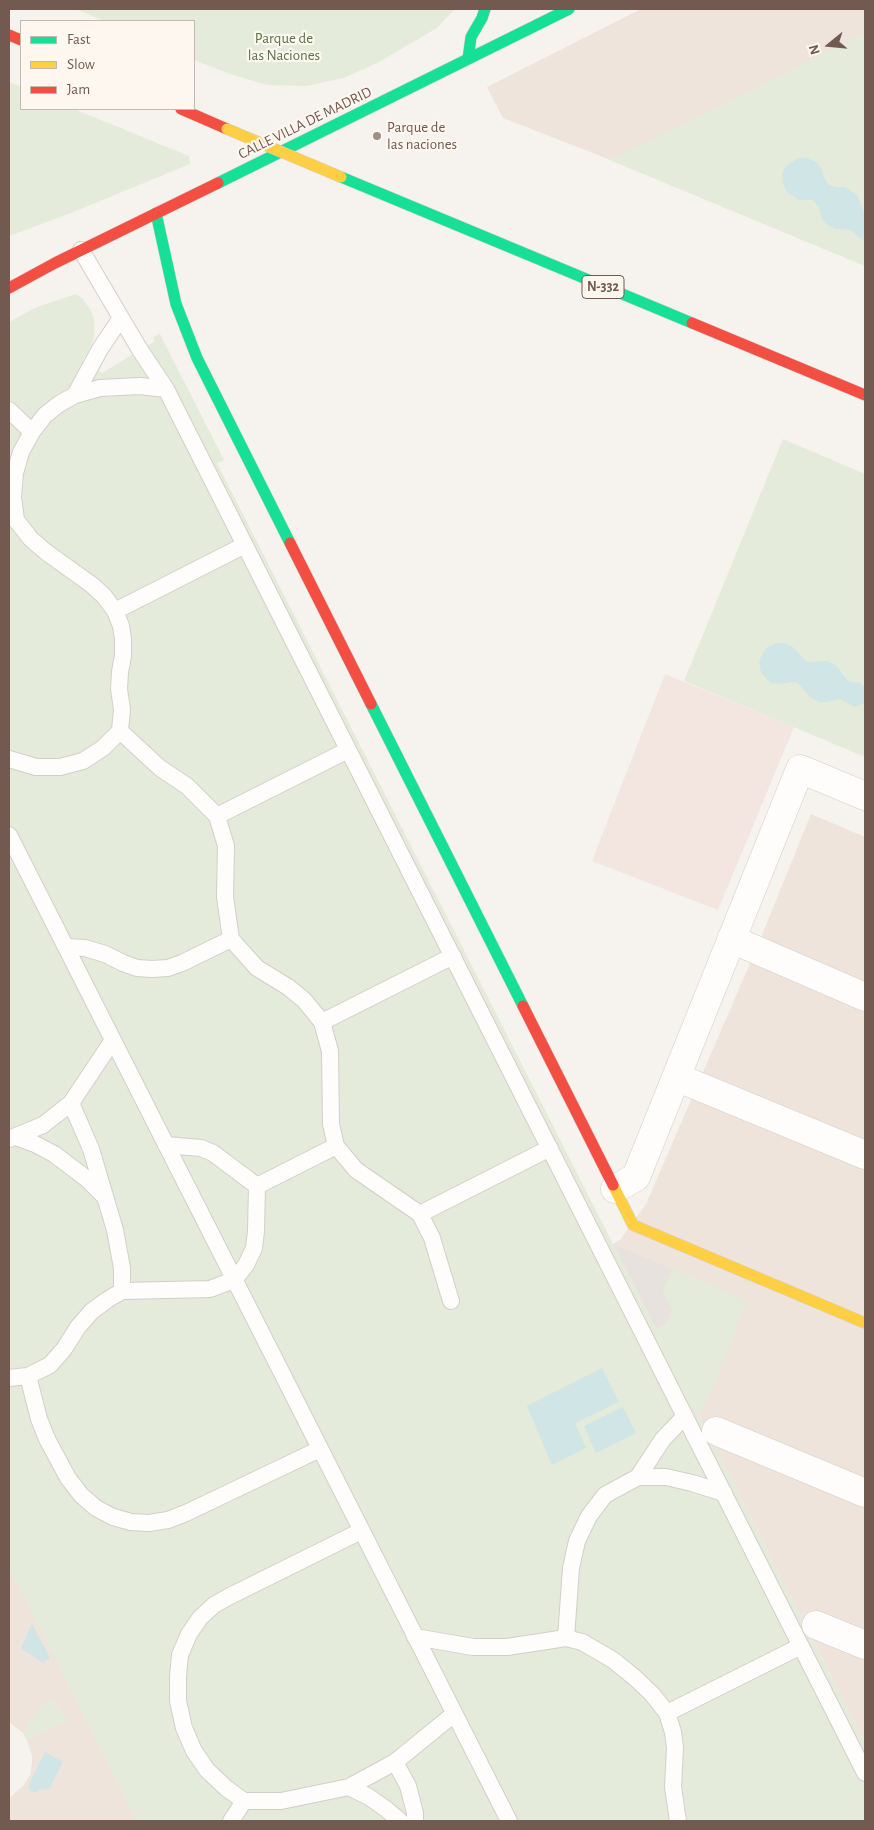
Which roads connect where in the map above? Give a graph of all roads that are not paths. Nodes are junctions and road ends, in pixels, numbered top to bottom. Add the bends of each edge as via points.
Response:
1 (485, 9) edge
2 (569, 9) edge
3 (468, 59) junction
4 (183, 110) edge
5 (156, 213) junction
6 (81, 250) junction
7 (55, 263) junction
8 (27, 267) dead end
9 (9, 288) edge
10 (121, 318) junction
11 (166, 389) junction
12 (75, 395) junction
13 (865, 395) edge
14 (9, 410) edge
15 (32, 432) junction
16 (13, 522) edge
17 (245, 545) junction
18 (115, 611) junction
19 (120, 731) junction
20 (348, 750) junction
21 (9, 759) edge
22 (865, 796) edge
23 (217, 816) junction
24 (9, 835) edge
25 (15, 862) edge
26 (231, 939) junction
27 (731, 939) junction
28 (66, 947) junction
29 (453, 956) junction
30 (865, 997) edge
31 (322, 1022) junction
32 (113, 1040) junction
33 (676, 1078) junction
34 (71, 1103) junction
35 (12, 1138) edge
36 (166, 1145) junction
37 (336, 1146) junction
38 (550, 1148) junction
39 (865, 1155) edge
40 (257, 1186) junction
41 (615, 1189) junction
42 (106, 1198) junction
43 (420, 1214) junction
44 (234, 1280) junction
45 (122, 1291) junction
46 (451, 1301) dead end
47 (865, 1323) edge
48 (28, 1376) junction
49 (9, 1378) edge
50 (685, 1416) junction
51 (716, 1431) dead end
52 (320, 1449) junction
53 (638, 1477) junction
54 (724, 1493) junction
55 (865, 1493) edge
56 (361, 1532) junction
57 (808, 1636) junction
58 (415, 1637) junction
59 (566, 1638) junction
60 (865, 1645) edge
61 (667, 1713) junction
62 (454, 1714) junction
63 (396, 1762) junction
64 (865, 1773) edge
65 (349, 1787) junction
66 (244, 1801) junction
67 (231, 1821) edge
68 (400, 1821) edge
69 (415, 1821) edge
70 (509, 1821) edge
71 (678, 1821) edge

1 - 3 main road via 471,37
2 - 3 main road, CALLE VILLA DE MADRID
3 - 5 main road, CALLE VILLA DE MADRID
4 - 13 main road, N-332, bridge
5 - 6 main road, CALLE VILLA DE MADRID
5 - 41 main road via 176,304 197,358
6 - 7 main road, CALLE VILLA DE MADRID
6 - 10 lane
7 - 8 main road
7 - 9 main road, CALLE VILLA DE MADRID
10 - 11 lane
10 - 12 lane
11 - 12 lane via 118,386
11 - 17 lane
12 - 15 lane via 45,415
14 - 15 lane
15 - 16 lane via 21,452 15,473
16 - 18 lane via 52,557 92,585
17 - 18 lane
17 - 20 lane
18 - 19 lane via 123,639
19 - 21 lane via 104,748 83,761 60,767 36,766
19 - 23 lane via 160,768 187,786
20 - 23 lane
20 - 29 lane
22 - 27 street via 800,769
23 - 26 lane via 226,846 226,897
24 - 25 lane
25 - 28 lane
26 - 28 lane via 182,963 152,970 137,968 85,948
26 - 31 lane via 257,968 304,1000
27 - 30 street
27 - 33 street
28 - 32 lane
29 - 31 lane
29 - 38 lane
31 - 37 lane via 330,1051 331,1124
32 - 34 lane
32 - 36 lane
33 - 39 street
33 - 41 street via 636,1178
34 - 35 lane via 43,1125
34 - 42 lane via 91,1150
35 - 42 lane via 42,1147 71,1165
36 - 40 lane via 200,1148 213,1153
36 - 44 lane
37 - 40 lane
37 - 43 lane via 356,1170
38 - 43 lane
38 - 50 lane
40 - 44 lane via 254,1248
41 - 47 main road via 633,1225
42 - 45 lane via 119,1251
43 - 46 lane via 432,1238
44 - 45 lane via 202,1290
44 - 52 lane
45 - 48 lane via 92,1311 50,1365
48 - 49 lane
48 - 52 lane via 47,1440 68,1478 96,1508 130,1522 149,1523 186,1514
50 - 53 lane via 663,1439
50 - 54 lane
51 - 55 street
52 - 56 lane
53 - 54 lane via 666,1477
53 - 59 lane via 605,1495 589,1516 577,1541 570,1576
54 - 57 lane
56 - 58 lane
56 - 66 lane via 214,1605 189,1634 180,1655 178,1676 178,1701 184,1728 194,1751 208,1770
57 - 60 street
57 - 61 lane
57 - 64 lane
58 - 59 lane via 473,1647 507,1647
58 - 62 lane
59 - 61 lane via 582,1642 613,1660 634,1676
61 - 71 lane via 675,1748 673,1787
62 - 63 lane
62 - 70 lane
63 - 65 lane
63 - 69 lane via 408,1786
65 - 66 lane via 281,1801
65 - 68 lane
66 - 67 lane

